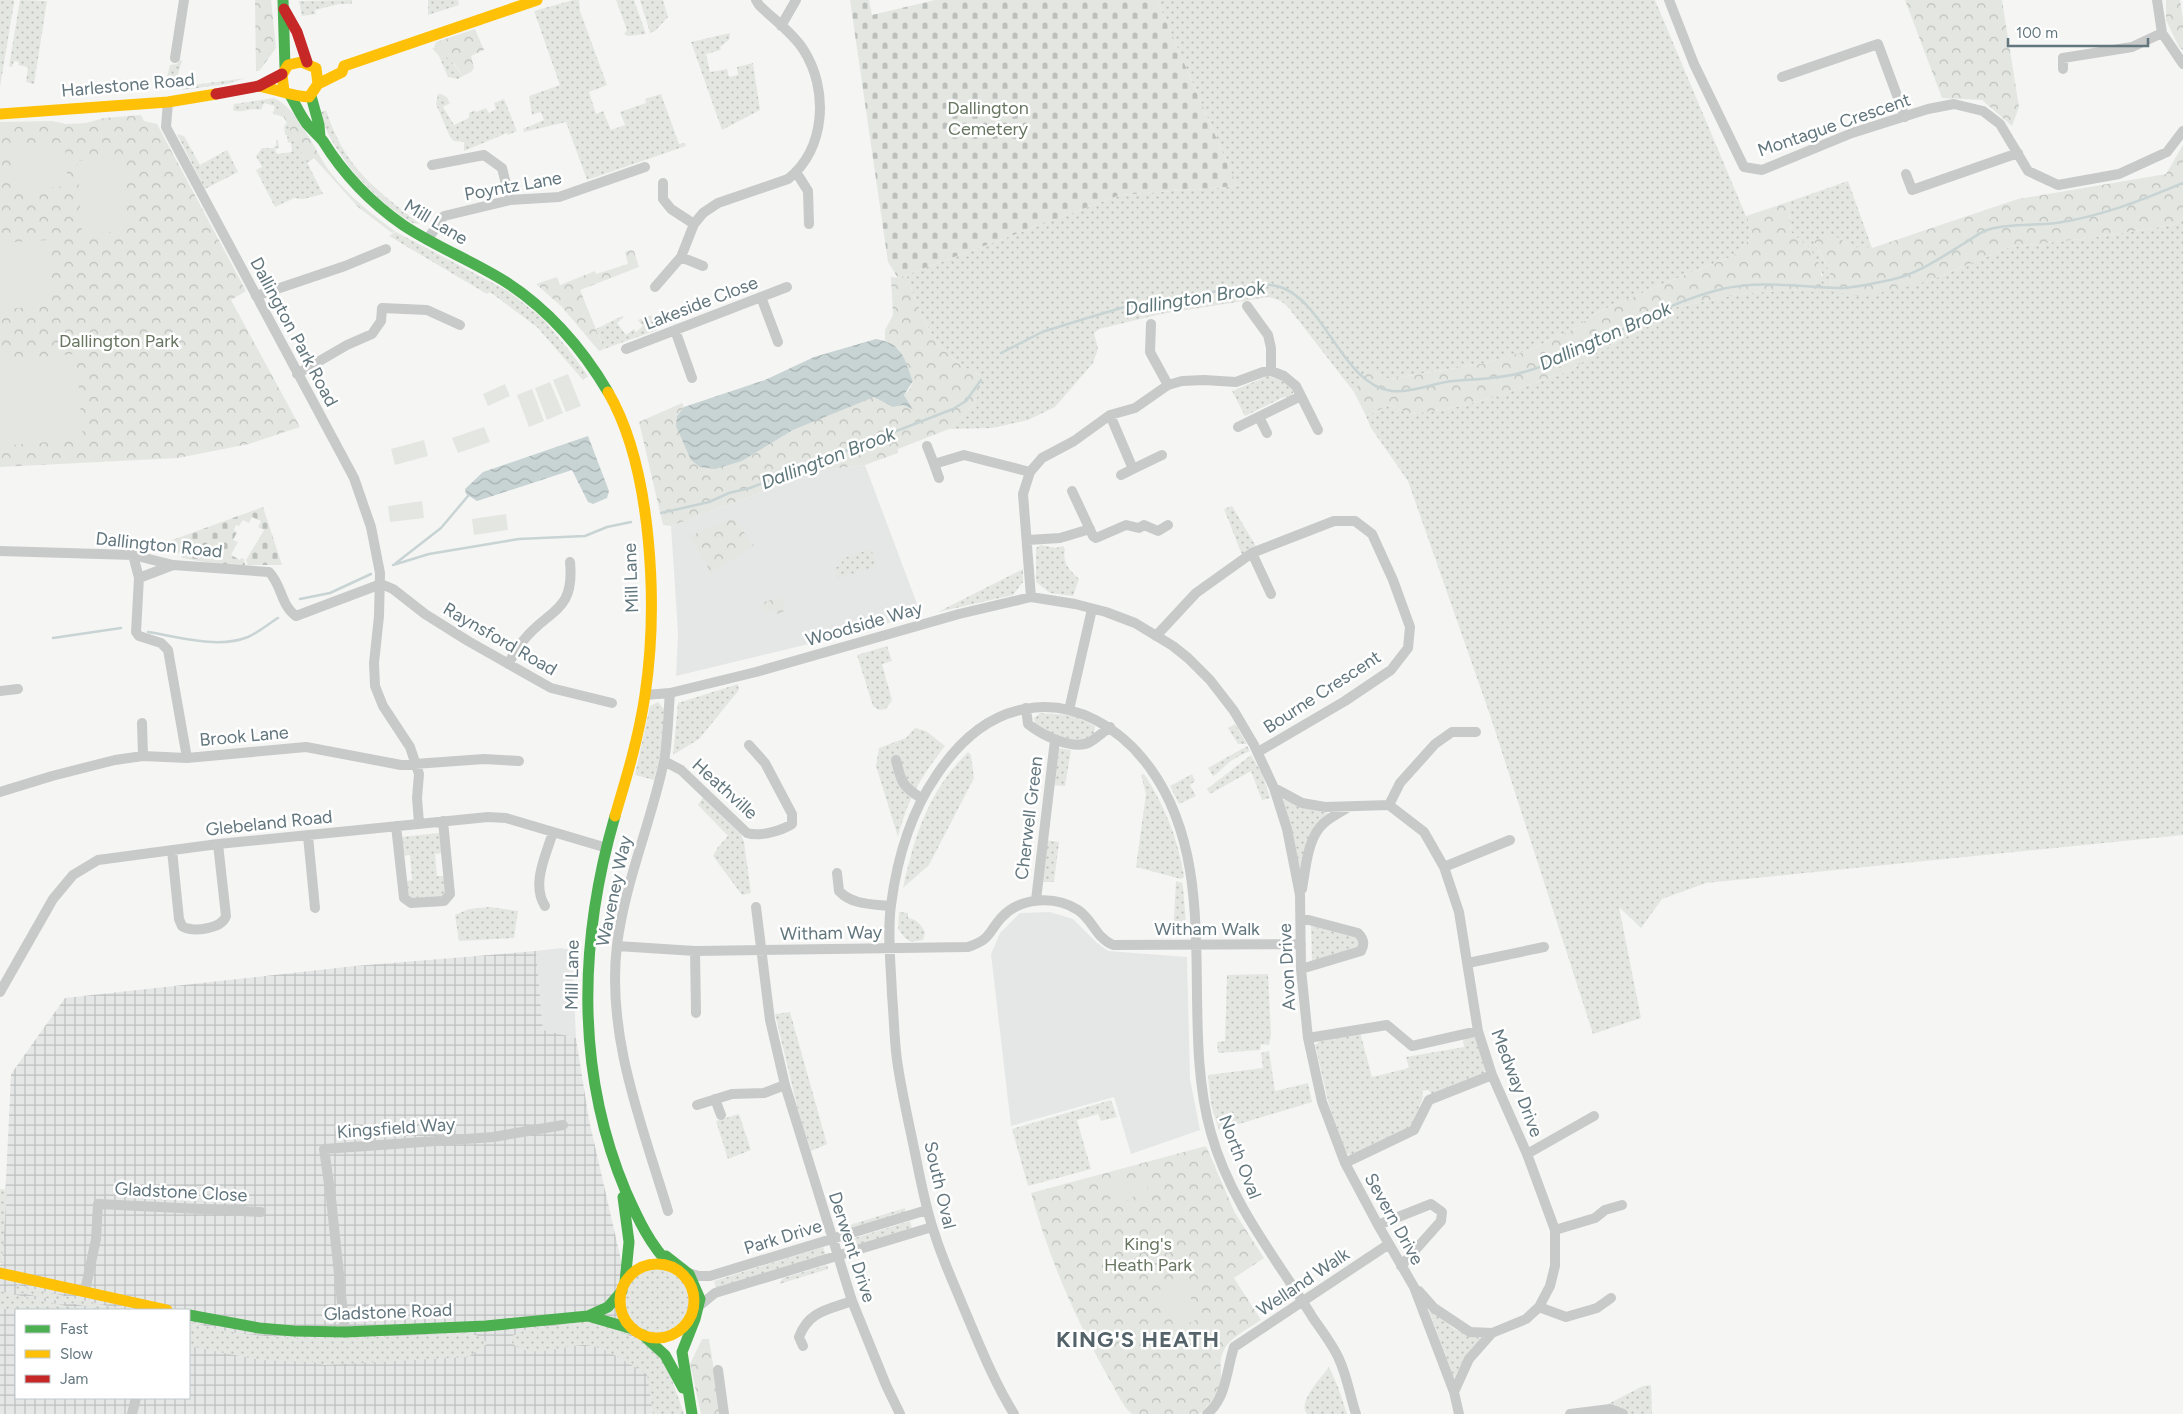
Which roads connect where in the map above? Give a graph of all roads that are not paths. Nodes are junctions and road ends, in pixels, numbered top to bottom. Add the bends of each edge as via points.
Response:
1 (184, 0) edge
2 (537, 0) edge
3 (756, 0) edge
4 (796, 0) edge
5 (1669, 0) edge
6 (2158, 0) edge
7 (283, 5) edge
8 (781, 26) junction
9 (2162, 33) junction
10 (175, 58) dead end
11 (2183, 64) edge
12 (312, 65) junction
13 (344, 66) junction
14 (2063, 69) dead end
15 (284, 71) junction
16 (1782, 77) dead end
17 (318, 84) junction
18 (259, 86) junction
19 (287, 93) junction
20 (311, 96) junction
21 (168, 102) junction
22 (0, 114) edge
23 (1905, 117) junction
24 (2183, 131) edge
25 (320, 137) junction
26 (2018, 153) junction
27 (432, 165) dead end
28 (645, 167) dead end
29 (796, 172) junction
30 (1906, 174) dead end
31 (663, 183) dead end
32 (510, 200) junction
33 (694, 224) junction
34 (809, 224) dead end
35 (426, 240) junction
36 (386, 249) dead end
37 (681, 256) junction
38 (703, 266) dead end
39 (655, 287) dead end
40 (787, 287) dead end
41 (256, 296) junction
42 (761, 297) junction
43 (1247, 306) dead end
44 (1151, 324) dead end
45 (460, 325) dead end
46 (675, 330) junction
47 (778, 342) dead end
48 (626, 349) dead end
49 (1271, 372) junction
50 (297, 374) junction
51 (692, 378) dead end
52 (1168, 385) junction
53 (1301, 396) junction
54 (1110, 416) junction
55 (1259, 416) junction
56 (1238, 427) dead end
57 (1318, 430) dead end
58 (1268, 433) dead end
59 (927, 446) dead end
60 (1162, 456) dead end
61 (934, 464) junction
62 (1133, 469) junction
63 (1030, 472) junction
64 (1121, 476) dead end
65 (939, 478) dead end
66 (1072, 491) dead end
67 (1168, 525) dead end
68 (1092, 533) junction
69 (1028, 540) junction
70 (0, 551) edge
71 (1252, 553) junction
72 (133, 555) junction
73 (570, 562) dead end
74 (173, 565) junction
75 (139, 578) junction
76 (381, 584) junction
77 (1271, 594) dead end
78 (1031, 597) junction
79 (1092, 609) junction
80 (1156, 636) junction
81 (508, 664) junction
82 (18, 689) dead end
83 (0, 691) edge
84 (670, 693) junction
85 (645, 695) junction
86 (612, 703) dead end
87 (1026, 708) junction
88 (1069, 710) junction
89 (142, 723) dead end
90 (1110, 728) junction
91 (1476, 732) dead end
92 (1054, 740) junction
93 (749, 745) dead end
94 (1258, 752) junction
95 (143, 756) junction
96 (187, 758) junction
97 (664, 760) junction
98 (896, 760) dead end
99 (519, 762) dead end
100 (415, 764) junction
101 (1274, 788) junction
102 (0, 792) edge
103 (921, 798) junction
104 (1389, 805) junction
105 (1348, 807) junction
106 (443, 821) junction
107 (419, 823) junction
108 (396, 826) junction
109 (553, 832) junction
110 (308, 836) junction
111 (1510, 840) dead end
112 (218, 844) junction
113 (607, 848) junction
114 (172, 850) junction
115 (1444, 867) junction
116 (838, 873) dead end
117 (1300, 895) junction
118 (1036, 900) junction
119 (539, 903) dead end
120 (891, 906) junction
121 (756, 907) dead end
122 (315, 908) dead end
123 (1301, 918) junction
124 (1301, 944) junction
125 (617, 946) junction
126 (1196, 946) junction
127 (1544, 947) dead end
128 (890, 948) junction
129 (695, 951) junction
130 (761, 951) junction
131 (1468, 963) junction
132 (1301, 969) junction
133 (0, 992) edge
134 (696, 1013) dead end
135 (1478, 1031) junction
136 (1308, 1038) junction
137 (1492, 1075) junction
138 (784, 1085) junction
139 (716, 1099) junction
140 (697, 1105) dead end
141 (721, 1116) dead end
142 (1594, 1116) dead end
143 (563, 1125) dead end
144 (612, 1152) junction
145 (1527, 1154) junction
146 (1345, 1163) junction
147 (621, 1183) junction
148 (1622, 1205) dead end
149 (927, 1210) junction
150 (668, 1211) dead end
151 (261, 1212) dead end
152 (1378, 1225) junction
153 (932, 1227) junction
154 (1555, 1230) junction
155 (831, 1240) junction
156 (1389, 1244) junction
157 (836, 1256) junction
158 (1401, 1266) junction
159 (674, 1268) junction
160 (0, 1273) edge
161 (689, 1274) junction
162 (624, 1286) junction
163 (1414, 1287) junction
164 (85, 1291) junction
165 (1610, 1298) dead end
166 (852, 1301) junction
167 (1303, 1302) junction
168 (1539, 1307) junction
169 (156, 1309) edge
170 (695, 1310) junction
171 (190, 1315) edge
172 (588, 1316) junction
173 (345, 1332) junction
174 (637, 1332) junction
175 (1492, 1333) junction
176 (804, 1346) dead end
177 (718, 1370) dead end
178 (1454, 1392) junction
179 (688, 1396) junction
180 (136, 1399) edge
181 (132, 1414) edge
182 (692, 1414) edge
183 (724, 1414) edge
184 (900, 1414) edge
185 (1014, 1414) edge
186 (1206, 1414) edge
187 (1356, 1414) edge
188 (1458, 1414) edge
189 (1570, 1414) edge
190 (1623, 1414) edge

1 - 10 street
2 - 13 street
3 - 8 street
4 - 8 street
5 - 23 street, Montague Crescent via 1694,64 1744,168 1762,170 1852,133
6 - 9 street
7 - 12 street
7 - 15 street
8 - 29 street via 810,60 820,109 817,136 810,155
9 - 11 street
9 - 14 street via 2132,46 2063,58
12 - 13 street via 338,63
12 - 15 street via 290,63
12 - 17 street via 318,75
13 - 17 street via 342,72
15 - 18 street
15 - 19 street via 281,82
16 - 23 street via 1878,44
17 - 20 street
18 - 19 street
18 - 21 street, Harlestone Road
19 - 20 street via 304,98
19 - 25 street via 308,126
20 - 25 street
21 - 22 street, Harlestone Road
21 - 41 street, Dallington Park Road via 166,127
23 - 26 street, Montague Crescent via 1954,104 1983,111 2000,124
24 - 26 street, Montague Crescent via 2167,152 2120,174 2058,185 2028,171
25 - 35 street, Mill Lane via 345,175 366,196
26 - 30 street via 1912,190
27 - 32 street via 484,155 502,168
28 - 32 street, Poyntz Lane via 558,197
29 - 33 street via 770,187 718,203
29 - 34 street via 808,191
31 - 33 street via 663,199 680,216
32 - 35 street, Poyntz Lane via 444,216
33 - 37 street
35 - 85 street, Mill Lane via 530,299 567,333 582,352 617,410 636,460 646,526 650,641
36 - 41 street
37 - 38 street
37 - 39 street
40 - 42 street, Lakeside Close
41 - 50 street, Dallington Park Road
42 - 46 street, Lakeside Close
42 - 47 street
43 - 49 street via 1268,335
44 - 52 street via 1150,352
45 - 50 street via 427,310 382,308 381,321 372,334
46 - 48 street, Lakeside Close
46 - 51 street
49 - 52 street via 1236,382 1204,380
49 - 53 street via 1284,376 1296,386
50 - 76 street, Dallington Park Road via 354,478 371,527
52 - 54 street via 1135,408
53 - 55 street
53 - 57 street
54 - 62 street
54 - 63 street via 1042,458
55 - 56 street
55 - 58 street
59 - 61 street
60 - 62 street
61 - 63 street via 964,454
61 - 65 street
62 - 64 street
63 - 69 street via 1023,494
66 - 68 street
67 - 68 street via 1158,531 1144,525 1140,528 1126,525 1096,538
68 - 69 street
69 - 78 street
70 - 72 street, Dallington Road
71 - 77 street
71 - 80 street, Bourne Crescent via 1196,593
71 - 94 street, Bourne Crescent via 1334,521 1354,522 1372,534 1410,627 1408,648 1391,670
72 - 74 street, Dallington Road
72 - 75 street, Brook Lane
73 - 81 street via 572,579 564,603 523,640
74 - 75 street
74 - 76 street, Dallington Road via 269,572 276,579 289,611 296,616
75 - 96 street, Brook Lane via 136,632 161,643 168,650
76 - 81 street, Raynsford Road
76 - 100 street via 375,686 388,715 407,739
78 - 79 street, Woodside Way
78 - 84 street, Woodside Way
79 - 80 street, Avon Drive via 1135,624
79 - 88 street
80 - 94 street, Avon Drive via 1188,658 1210,680 1234,711
81 - 86 street, Raynsford Road via 551,688
82 - 83 street
84 - 85 street, Woodside Way
84 - 97 street, Waveney Way
85 - 113 street, Mill Lane
87 - 88 street, North Oval
87 - 92 street via 1028,724
87 - 103 street, South Oval via 1002,716 962,743
88 - 90 street, North Oval via 1093,717
89 - 95 street
90 - 92 street via 1089,743
90 - 126 street, North Oval via 1134,748 1153,771 1177,816 1191,874
91 - 104 street via 1452,732 1435,744 1400,782
92 - 118 street, Cherwell Green
93 - 97 street, Heathville via 765,763 792,814 792,824 784,829 755,835 747,833 681,770
94 - 101 street, Avon Drive
95 - 96 street
95 - 102 street via 115,760
96 - 100 street, Brook Lane via 306,747 386,764
97 - 125 street, Waveney Way via 630,881
98 - 103 street via 901,782
99 - 100 street, Brook Lane via 484,759
100 - 107 street via 419,774
101 - 105 street via 1302,803 1325,808
101 - 117 street, Avon Drive via 1287,829
103 - 120 street, South Oval via 904,841
104 - 105 street
104 - 115 street, Medway Drive via 1424,832
105 - 117 street, Avon Drive via 1323,824 1315,835
106 - 107 street, Glebeland Road
106 - 108 street via 450,894 444,901 411,903 404,898
106 - 109 street, Glebeland Road via 488,816
107 - 108 street, Glebeland Road
108 - 110 street, Glebeland Road
109 - 113 street, Glebeland Road
109 - 119 street via 538,886
110 - 112 street, Glebeland Road
110 - 122 street
111 - 115 street
112 - 114 street, Glebeland Road
112 - 114 street via 226,916 216,926 189,930 179,919
113 - 144 street, Mill Lane via 592,923 589,996 594,1072
114 - 133 street, Glebeland Road via 98,860 73,875 44,912
115 - 131 street, Medway Drive via 1459,912
116 - 120 street via 839,891 845,898
117 - 123 street, Avon Drive
118 - 126 street, Witham Walk via 1063,903 1078,910 1102,939 1113,945
118 - 128 street, Witham Way via 1008,911 984,941 968,947
120 - 128 street, South Oval
121 - 130 street, Derwent Drive
123 - 124 street, Avon Drive
123 - 132 street via 1358,934 1363,938 1364,946 1361,952
124 - 126 street, Witham Walk
124 - 132 street, Avon Drive
125 - 129 street, Witham Way
125 - 150 street, Waveney Way via 616,1005 624,1064
126 - 167 street, North Oval via 1198,1055 1211,1134 1246,1215
127 - 131 street
128 - 130 street, Witham Way
128 - 149 street, South Oval via 897,1060
129 - 130 street, Witham Way
129 - 134 street
130 - 138 street, Derwent Drive via 770,1020
131 - 135 street, Medway Drive
132 - 136 street, Avon Drive
135 - 136 street via 1412,1046 1387,1025
135 - 137 street, Medway Drive
136 - 146 street, Severn Drive via 1322,1102
137 - 145 street, Medway Drive
137 - 146 street via 1429,1100 1414,1130
138 - 139 street via 764,1093 732,1094
138 - 155 street, Derwent Drive
139 - 140 street
139 - 141 street
142 - 145 street
143 - 173 street, Kingsfield Way via 493,1137 324,1149
144 - 147 street, Mill Lane
144 - 161 street, Mill Lane via 648,1235 660,1251
145 - 154 street, Medway Drive
146 - 152 street, Severn Drive
147 - 159 street, Mill Lane via 651,1245
147 - 162 street, Mill Lane via 629,1242
148 - 154 street via 1605,1210 1595,1218
149 - 153 street, South Oval
149 - 155 street, Park Drive
151 - 164 street, Gladstone Close via 98,1204 96,1239
152 - 156 street, Severn Drive
152 - 158 street via 1431,1204 1442,1212 1441,1221
153 - 157 street, Park Drive
153 - 185 street, South Oval via 972,1327
154 - 168 street, Medway Drive via 1555,1266 1550,1286
155 - 157 street, Derwent Drive
155 - 161 street, Park Drive via 710,1276
156 - 158 street, Severn Drive
156 - 167 street, Welland Walk
157 - 166 street, Derwent Drive
157 - 170 street, Park Drive via 715,1293
158 - 163 street, Severn Drive
159 - 161 street, Park Drive
159 - 162 street via 656,1264 641,1267
159 - 170 street via 686,1277 692,1288
160 - 164 street
161 - 170 street, Mill Lane via 700,1299
162 - 172 street, Gladstone Road via 608,1307
162 - 174 street via 623,1315
163 - 175 street, Medway Drive via 1434,1308 1470,1332
163 - 178 street, Severn Drive
164 - 169 street
165 - 168 street via 1597,1308 1566,1317
166 - 176 street via 813,1315 804,1324 799,1337
166 - 184 street, Derwent Drive
167 - 186 street, Welland Walk via 1234,1347 1225,1389 1214,1408
167 - 187 street, North Oval via 1339,1360
168 - 175 street, Medway Drive via 1526,1320
170 - 174 street via 680,1330 671,1335 651,1337
170 - 179 street via 682,1352
171 - 173 street, Gladstone Road via 259,1328
172 - 173 street, Gladstone Road via 486,1326
172 - 174 street, Gladstone Road
174 - 179 street via 665,1355
175 - 178 street, Medway Drive via 1469,1359
177 - 183 street
178 - 188 street, Severn Drive
179 - 182 street
180 - 181 street
189 - 190 street via 1610,1409

